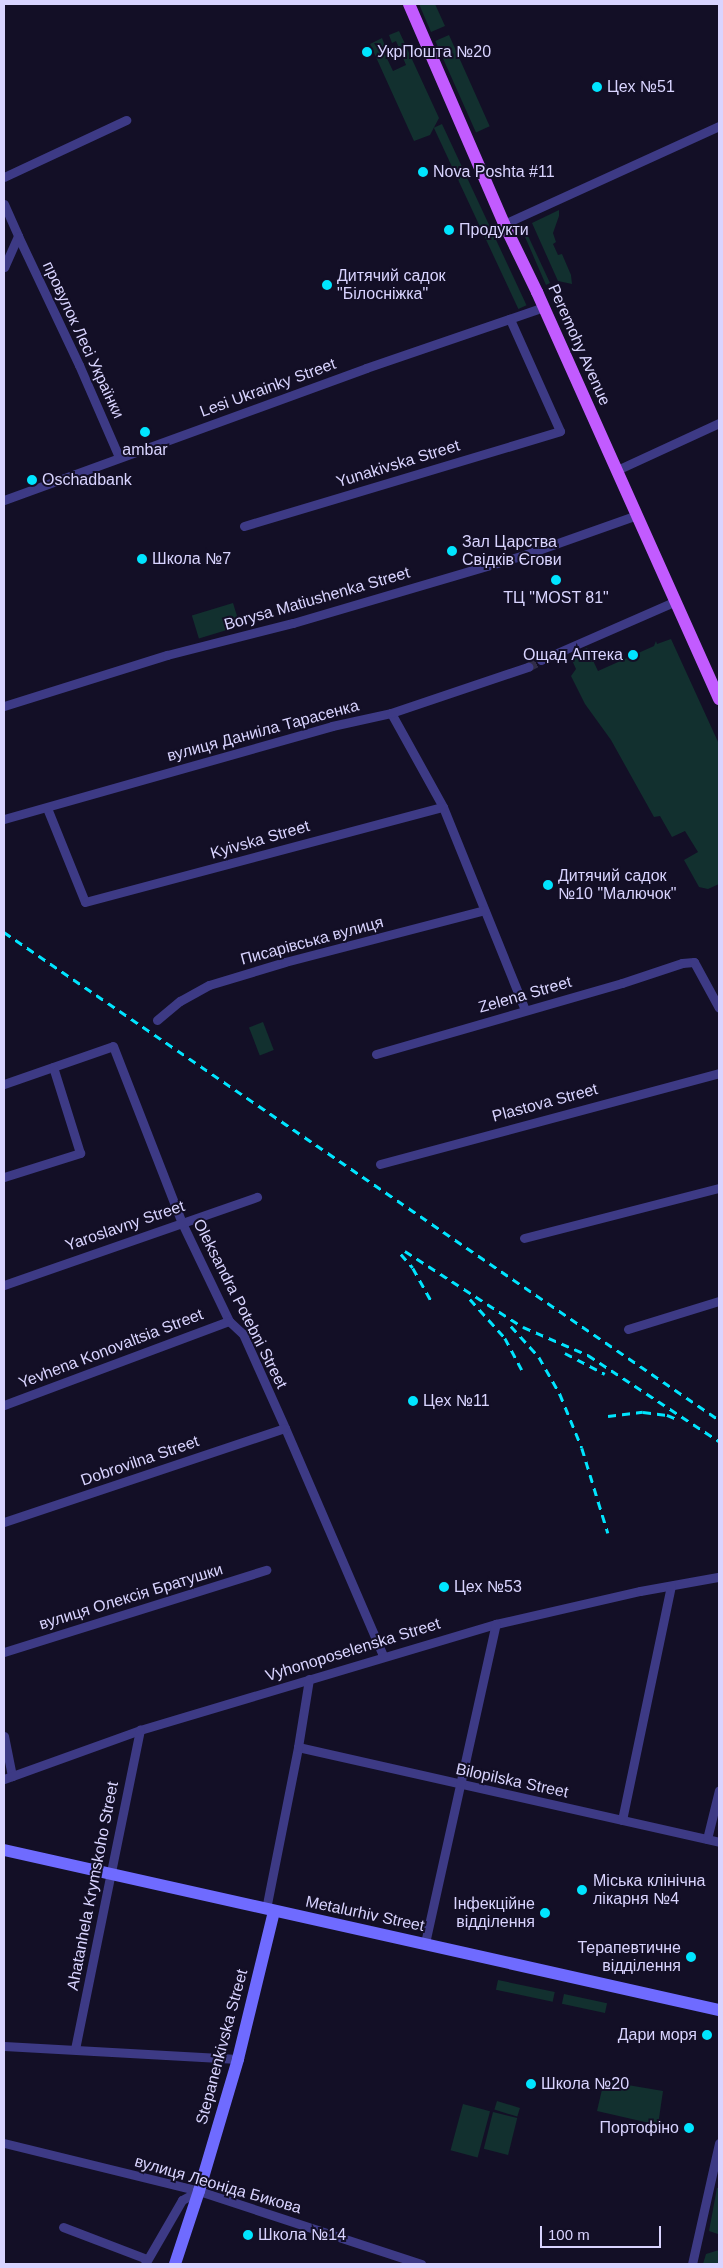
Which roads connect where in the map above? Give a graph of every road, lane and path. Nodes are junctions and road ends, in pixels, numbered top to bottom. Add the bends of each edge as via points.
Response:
1 (409, 4) edge
2 (126, 120) dead end
3 (719, 126) edge
4 (4, 177) edge
5 (4, 204) edge
6 (504, 224) junction
7 (18, 236) junction
8 (4, 267) edge
9 (544, 307) junction
10 (510, 319) junction
11 (719, 423) edge
12 (119, 457) junction
13 (617, 470) junction
14 (4, 500) edge
15 (637, 516) junction
16 (244, 526) dead end
17 (676, 601) junction
18 (541, 660) tunnel mouth
19 (528, 666) tunnel mouth
20 (719, 699) edge
21 (4, 706) edge
22 (391, 713) junction
23 (443, 807) junction
24 (47, 808) junction
25 (4, 819) edge
26 (484, 910) junction
27 (719, 1008) edge
28 (524, 1010) junction
29 (156, 1020) dead end
30 (376, 1054) dead end
31 (53, 1067) junction
32 (719, 1073) edge
33 (4, 1084) edge
34 (380, 1164) dead end
35 (4, 1177) edge
36 (719, 1188) edge
37 (257, 1197) dead end
38 (182, 1223) junction
39 (524, 1238) dead end
40 (4, 1285) edge
41 (719, 1301) edge
42 (229, 1321) junction
43 (628, 1329) dead end
44 (4, 1405) edge
45 (285, 1428) junction
46 (4, 1522) edge
47 (266, 1570) dead end
48 (718, 1577) dead end
49 (671, 1586) junction
50 (496, 1624) junction
51 (4, 1652) edge
52 (383, 1656) junction
53 (308, 1679) junction
54 (140, 1730) junction
55 (4, 1736) edge
56 (298, 1747) junction
57 (8, 1778) edge
58 (460, 1785) junction
59 (719, 1790) edge
60 (622, 1820) junction
61 (707, 1839) junction
62 (719, 1842) edge
63 (4, 1850) edge
64 (111, 1875) junction
65 (270, 1910) junction
66 (425, 1943) junction
67 (719, 2010) edge
68 (4, 2046) edge
69 (76, 2049) junction
70 (238, 2059) junction
71 (4, 2143) edge
72 (719, 2143) edge
73 (199, 2192) junction
74 (63, 2227) dead end
75 (146, 2262) edge
76 (175, 2264) edge
77 (421, 2264) edge
78 (692, 2264) edge

1 - 6 main road, Peremohy Avenue
2 - 4 street
3 - 6 street
5 - 7 street, провулок Лесі Українки
6 - 9 main road, Peremohy Avenue
7 - 8 street
7 - 12 street, провулок Лесі Українки via 80,365
9 - 10 street, Lesi Ukrainky Street
9 - 13 main road, Peremohy Avenue
10 - 12 street, Lesi Ukrainky Street
10 - 16 street, Yunakivska Street via 560,432
11 - 13 street
12 - 14 street, Lesi Ukrainky Street
13 - 15 main road, Peremohy Avenue
15 - 17 main road, Peremohy Avenue
15 - 21 street, Borysa Matiushenka Street via 524,555 293,623 167,655
17 - 18 street
17 - 20 main road, Peremohy Avenue
19 - 22 street, вулиця Даниіла Тарасенка
22 - 23 street
22 - 24 street, вулиця Даниіла Тарасенка via 332,726
23 - 24 street, Kyivska Street via 84,902
23 - 26 street
24 - 25 street, вулиця Даниіла Тарасенка
26 - 28 street
26 - 29 street, Писарівська вулиця via 209,985 180,1001
27 - 28 street, Zelena Street via 694,962
28 - 30 street, Zelena Street
31 - 33 street
31 - 35 street via 80,1152
31 - 38 street, Oleksandra Potebni Street via 113,1046
32 - 34 street, Plastova Street
36 - 39 street
37 - 38 street, Yaroslavny Street
38 - 40 street, Yaroslavny Street
38 - 42 street, Oleksandra Potebni Street
41 - 43 street
42 - 44 street, Yevhena Konovaltsia Street
42 - 45 street, Oleksandra Potebni Street via 242,1334
45 - 46 street, Dobrovilna Street
45 - 52 street, Oleksandra Potebni Street
47 - 51 street, вулиця Олексія Братушки
48 - 49 street, Vyhonoposelenska Street
49 - 50 street, Vyhonoposelenska Street
49 - 60 street
50 - 52 street, Vyhonoposelenska Street
50 - 58 street
52 - 53 street, Vyhonoposelenska Street
53 - 54 street, Vyhonoposelenska Street
53 - 56 street, Stepanenkivska Street
54 - 57 street, Vyhonoposelenska Street
54 - 64 street, Ahatanhela Krymskoho Street
55 - 57 street
56 - 58 street, Bilopilska Street
56 - 65 street, Stepanenkivska Street
58 - 60 street, Bilopilska Street
58 - 66 street
59 - 61 street
60 - 61 street, Bilopilska Street
61 - 62 street, Bilopilska Street
63 - 64 main road, Metalurhiv Street
64 - 65 main road, Metalurhiv Street
64 - 69 street, Ahatanhela Krymskoho Street
65 - 66 main road, Metalurhiv Street
65 - 70 main road, Stepanenkivska Street
66 - 67 main road, Metalurhiv Street
68 - 69 street
69 - 70 street
70 - 73 main road, Stepanenkivska Street
71 - 73 street, вулиця Леоніда Бикова
72 - 78 street
73 - 75 street via 182,2200
73 - 76 main road, Stepanenkivska Street
73 - 77 street, вулиця Леоніда Бикова
74 - 75 street

